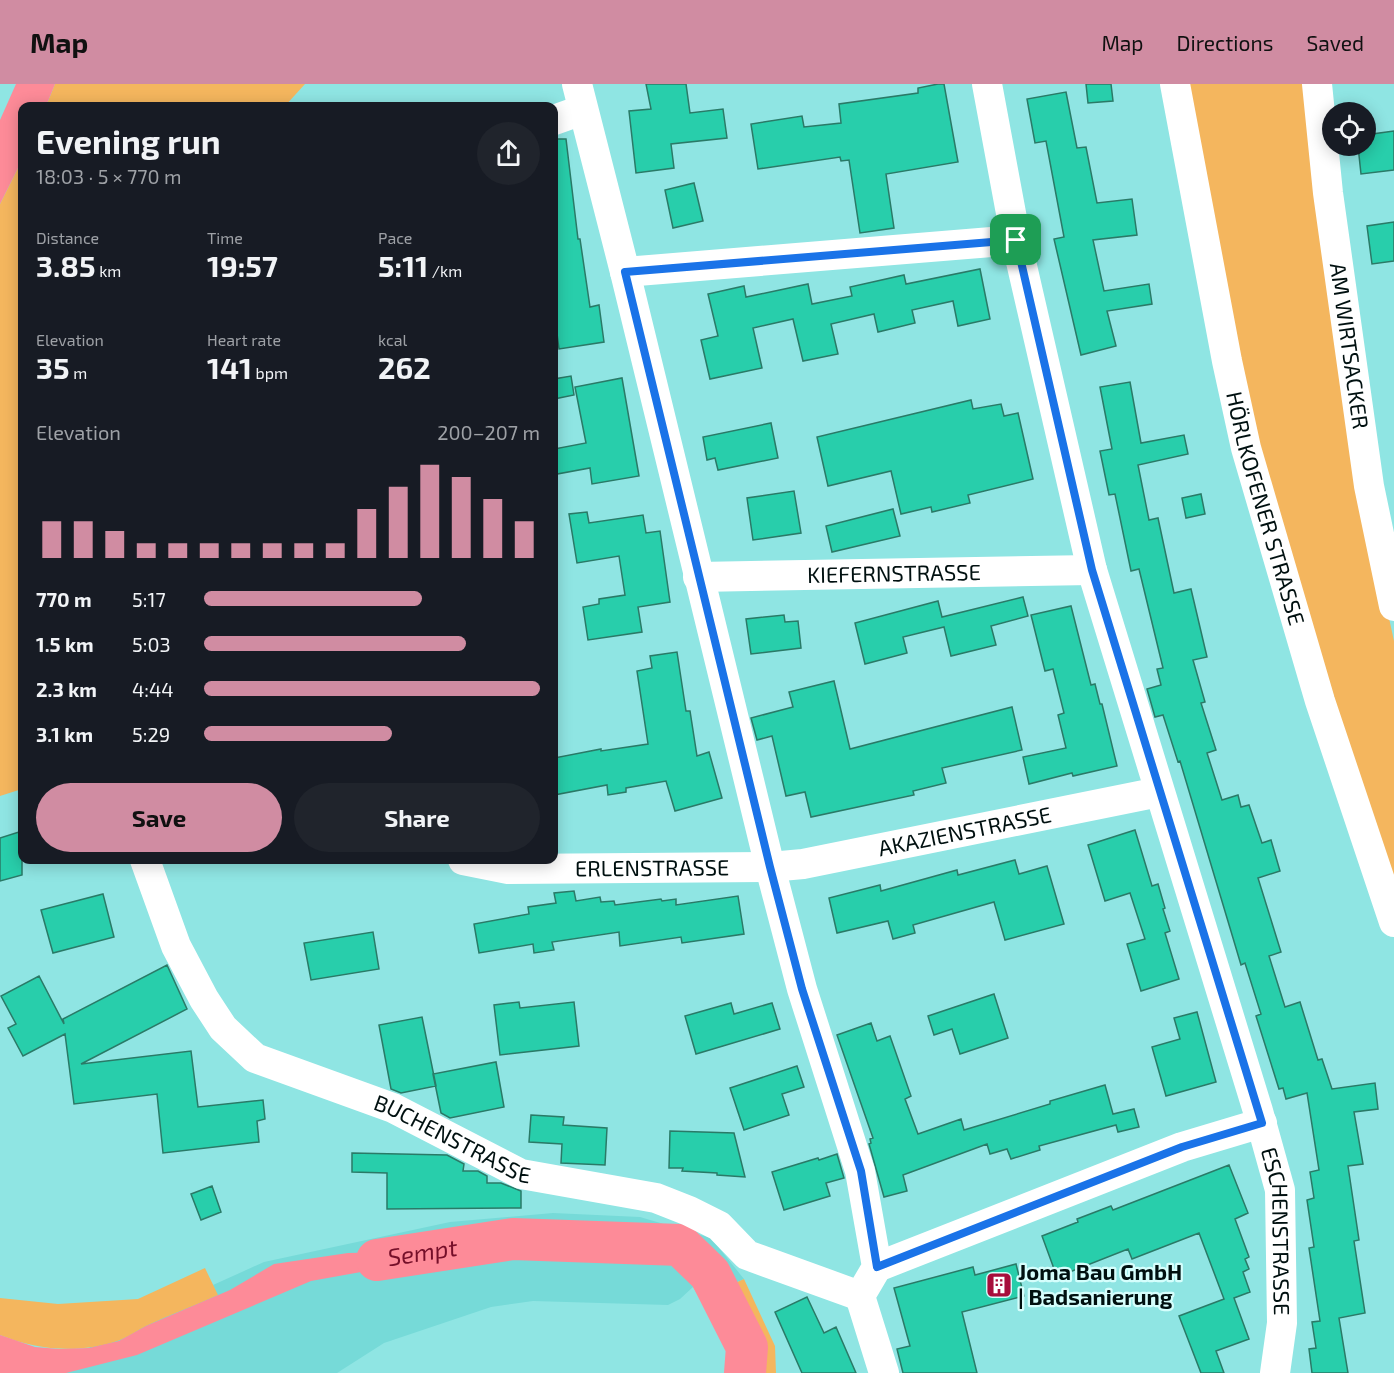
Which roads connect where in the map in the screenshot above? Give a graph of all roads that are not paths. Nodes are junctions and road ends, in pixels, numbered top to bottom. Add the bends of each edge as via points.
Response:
1 (987, 84) edge
2 (1175, 84) edge
3 (1317, 84) edge
4 (579, 97) edge
5 (558, 116) edge
6 (1016, 240) junction
7 (625, 272) junction
8 (1092, 570) junction
9 (698, 577) junction
10 (1394, 606) edge
11 (1159, 792) junction
12 (146, 864) edge
13 (483, 864) edge
14 (770, 867) junction
15 (1394, 922) edge
16 (1262, 1123) junction
17 (877, 1267) junction
18 (860, 1296) junction
19 (884, 1373) edge
20 (1275, 1373) edge

1 - 6 street, ESCHENSTRASSE
2 - 15 street, HÖRLKOFENER STRASSE via 1246,448 1320,701
3 - 10 street, AM WIRTSACKER via 1369,486
4 - 5 street
4 - 7 street
6 - 7 street
6 - 8 street, ESCHENSTRASSE
7 - 9 street
8 - 9 street, KIEFERNSTRASSE
8 - 11 street, ESCHENSTRASSE
9 - 14 street
11 - 14 street, AKAZIENSTRASSE via 803,864
11 - 16 street, ESCHENSTRASSE
12 - 18 street, BUCHENSTRASSE via 176,946 204,999 223,1028 255,1058 393,1108 521,1174 656,1198 719,1226 747,1255
13 - 14 street, ERLENSTRASSE via 508,869
14 - 17 street via 802,989 861,1171
16 - 17 street via 1182,1147
16 - 20 street, ESCHENSTRASSE via 1280,1190 1282,1323
17 - 18 street
18 - 19 street

